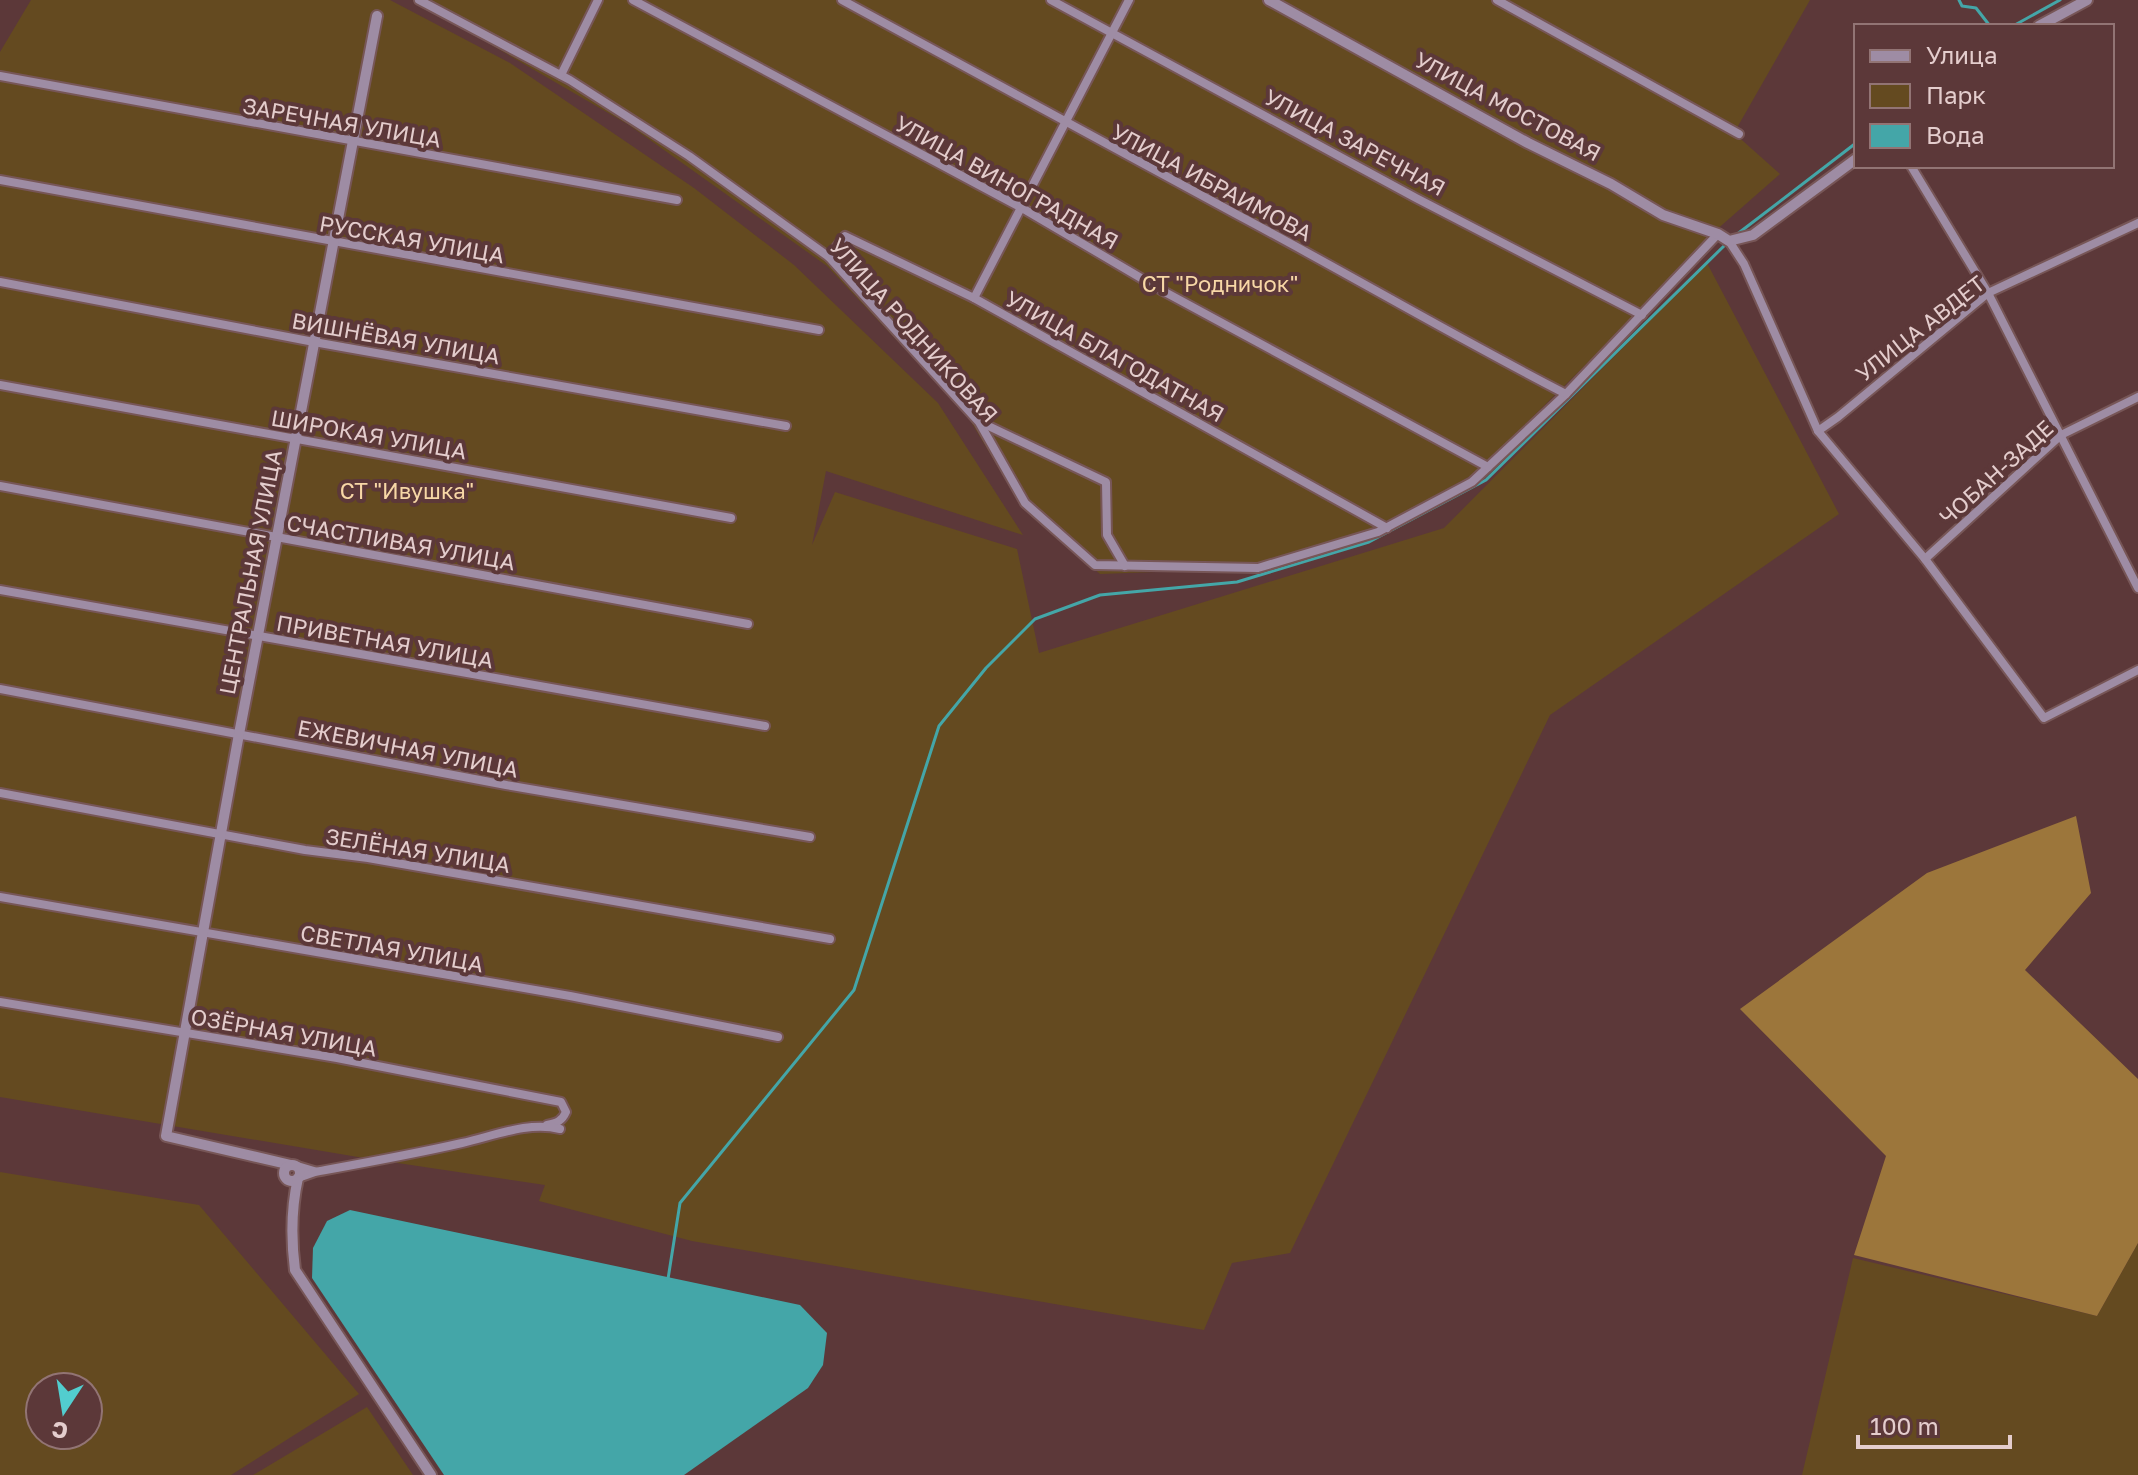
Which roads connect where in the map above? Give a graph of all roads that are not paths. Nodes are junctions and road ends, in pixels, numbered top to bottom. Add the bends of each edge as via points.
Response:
1 (419, 0) edge
2 (598, 0) edge
3 (633, 0) edge
4 (842, 0) edge
5 (1051, 0) edge
6 (1129, 0) edge
7 (1269, 0) edge
8 (1497, 0) edge
9 (2087, 0) edge
10 (377, 16) dead end
11 (2043, 24) edge
12 (1110, 32) junction
13 (561, 75) junction
14 (0, 76) edge
15 (1064, 123) junction
16 (1739, 134) dead end
17 (352, 143) junction
18 (1854, 160) edge
19 (1912, 168) edge
20 (0, 180) edge
21 (677, 200) dead end
22 (1022, 208) junction
23 (2138, 223) edge
24 (1718, 234) junction
25 (1729, 241) junction
26 (334, 243) junction
27 (829, 257) junction
28 (0, 282) edge
29 (1988, 293) junction
30 (974, 298) junction
31 (1642, 315) junction
32 (819, 330) dead end
33 (314, 342) junction
34 (0, 385) edge
35 (1566, 394) junction
36 (2138, 397) edge
37 (979, 422) junction
38 (786, 426) dead end
39 (1818, 431) junction
40 (2061, 435) junction
41 (295, 440) junction
42 (1488, 467) junction
43 (0, 486) edge
44 (731, 518) dead end
45 (1387, 528) junction
46 (278, 537) junction
47 (1925, 559) junction
48 (1125, 566) junction
49 (2138, 588) edge
50 (0, 590) edge
51 (748, 624) dead end
52 (258, 637) junction
53 (2138, 670) edge
54 (0, 689) edge
55 (765, 726) dead end
56 (239, 734) junction
57 (0, 793) edge
58 (221, 834) junction
59 (810, 837) dead end
60 (0, 897) edge
61 (203, 934) junction
62 (830, 939) dead end
63 (0, 1002) edge
64 (185, 1034) junction
65 (778, 1037) dead end
66 (547, 1125) junction
67 (560, 1129) dead end
68 (288, 1170) junction
69 (315, 1172) junction
70 (298, 1178) junction
71 (292, 1201) junction
72 (431, 1475) edge

1 - 13 street, УЛИЦА РОДНИКОВАЯ
2 - 13 street
3 - 22 street, УЛИЦА ВИНОГРАДНАЯ
4 - 15 street, УЛИЦА ИБРАИМОВА
5 - 12 street, УЛИЦА ЗАРЕЧНАЯ
6 - 12 street
7 - 24 street, УЛИЦА МОСТОВАЯ via 1663,215
8 - 16 street
9 - 11 street
10 - 17 street, ЦЕНТРАЛЬНАЯ УЛИЦА
12 - 15 street
12 - 31 street, УЛИЦА ЗАРЕЧНАЯ
13 - 27 street, УЛИЦА РОДНИКОВАЯ via 689,156
14 - 17 street, ЗАРЕЧНАЯ УЛИЦА
15 - 22 street
15 - 35 street, УЛИЦА ИБРАИМОВА
17 - 21 street, ЗАРЕЧНАЯ УЛИЦА
17 - 26 street, ЦЕНТРАЛЬНАЯ УЛИЦА
18 - 25 street via 1753,235
19 - 29 street
20 - 26 street, РУССКАЯ УЛИЦА
22 - 30 street
22 - 42 street, УЛИЦА ВИНОГРАДНАЯ via 1163,291
23 - 29 street, УЛИЦА АВДЕТ
24 - 25 street, УЛИЦА МОСТОВАЯ
24 - 31 street, УЛИЦА РОДНИКОВАЯ
25 - 39 street
26 - 32 street, РУССКАЯ УЛИЦА
26 - 33 street, ЦЕНТРАЛЬНАЯ УЛИЦА
27 - 30 street, УЛИЦА БЛАГОДАТНАЯ via 845,236
27 - 37 street, УЛИЦА РОДНИКОВАЯ
28 - 33 street, ВИШНЁВАЯ УЛИЦА
29 - 39 street, УЛИЦА АВДЕТ
29 - 40 street
30 - 45 street, УЛИЦА БЛАГОДАТНАЯ
31 - 35 street, УЛИЦА РОДНИКОВАЯ
33 - 38 street, ВИШНЁВАЯ УЛИЦА
33 - 41 street, ЦЕНТРАЛЬНАЯ УЛИЦА
34 - 41 street, ШИРОКАЯ УЛИЦА
35 - 42 street, УЛИЦА РОДНИКОВАЯ
36 - 40 street, ЧОБАН-ЗАДЕ
37 - 48 street, УЛИЦА РОДНИКОВАЯ via 1025,503 1095,565
37 - 48 street via 1106,482 1107,535
39 - 47 street
40 - 47 street, ЧОБАН-ЗАДЕ
40 - 49 street
41 - 44 street, ШИРОКАЯ УЛИЦА
41 - 46 street, ЦЕНТРАЛЬНАЯ УЛИЦА
42 - 45 street, УЛИЦА РОДНИКОВАЯ via 1472,482
43 - 46 street, СЧАСТЛИВАЯ УЛИЦА
45 - 48 street, УЛИЦА РОДНИКОВАЯ via 1258,568
46 - 51 street, СЧАСТЛИВАЯ УЛИЦА
46 - 52 street, ЦЕНТРАЛЬНАЯ УЛИЦА
47 - 53 street via 2044,718
50 - 52 street, ПРИВЕТНАЯ УЛИЦА
52 - 55 street, ПРИВЕТНАЯ УЛИЦА
52 - 56 street, ЦЕНТРАЛЬНАЯ УЛИЦА
54 - 56 street, ЕЖЕВИЧНАЯ УЛИЦА
56 - 58 street, ЦЕНТРАЛЬНАЯ УЛИЦА
56 - 59 street, ЕЖЕВИЧНАЯ УЛИЦА
57 - 58 street, ЗЕЛЁНАЯ УЛИЦА
58 - 61 street, ЦЕНТРАЛЬНАЯ УЛИЦА
58 - 62 street, ЗЕЛЁНАЯ УЛИЦА
60 - 61 street, СВЕТЛАЯ УЛИЦА
61 - 64 street, ЦЕНТРАЛЬНАЯ УЛИЦА
61 - 65 street, СВЕТЛАЯ УЛИЦА
63 - 64 street, ОЗЁРНАЯ УЛИЦА
64 - 66 street, ОЗЁРНАЯ УЛИЦА via 561,1102 564,1117
64 - 68 street, ЦЕНТРАЛЬНАЯ УЛИЦА via 166,1136 262,1157
66 - 67 street
66 - 69 street
68 - 69 street
68 - 70 street via 299,1170
68 - 71 street
69 - 70 street
70 - 71 street
71 - 72 street via 295,1270

